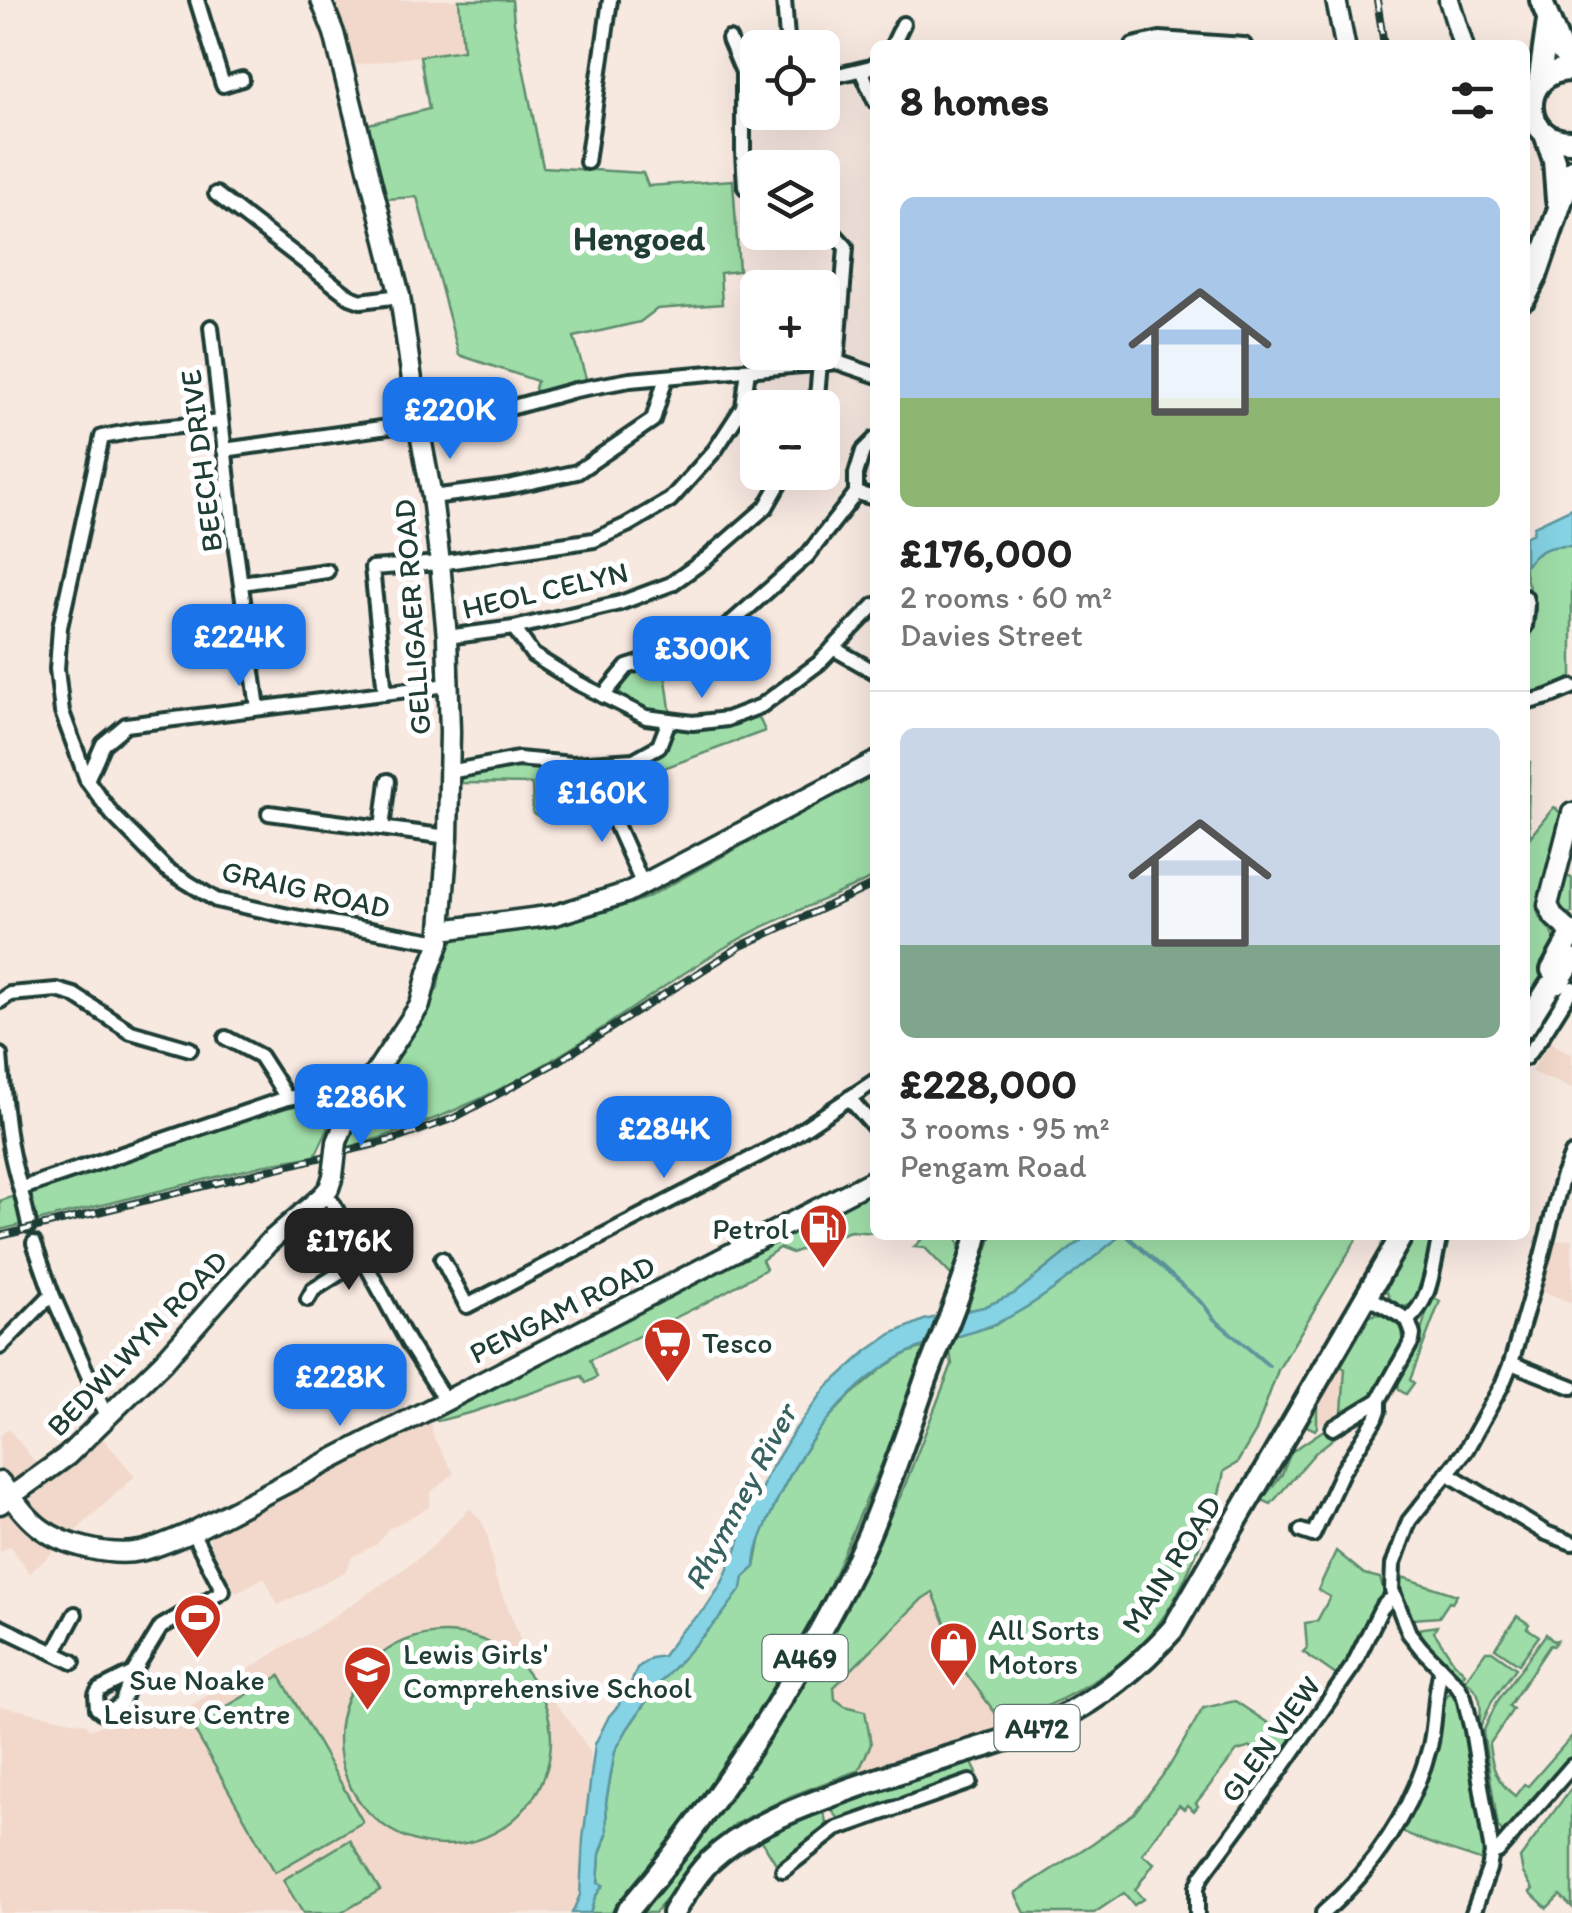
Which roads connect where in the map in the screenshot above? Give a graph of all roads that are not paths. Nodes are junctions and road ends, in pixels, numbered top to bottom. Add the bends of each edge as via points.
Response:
1 (197, 0) edge
2 (321, 0) edge
3 (610, 0) edge
4 (784, 0) edge
5 (1336, 0) edge
6 (1449, 0) edge
7 (1540, 0) edge
8 (1548, 21) junction
9 (904, 24) dead end
10 (786, 30) edge
11 (729, 40) dead end
12 (896, 40) edge
13 (1344, 40) edge
14 (1461, 40) edge
15 (870, 67) edge
16 (1572, 67) edge
17 (861, 70) junction
18 (840, 75) edge
19 (242, 79) dead end
20 (870, 89) edge
21 (1533, 89) edge
22 (1536, 125) edge
23 (1572, 140) edge
24 (744, 150) edge
25 (588, 162) dead end
26 (1572, 170) edge
27 (216, 194) dead end
28 (246, 194) dead end
29 (1558, 207) junction
30 (235, 209) junction
31 (840, 240) edge
32 (1530, 288) edge
33 (400, 296) junction
34 (840, 316) edge
35 (211, 327) dead end
36 (840, 363) edge
37 (748, 370) joint
38 (870, 373) edge
39 (666, 377) junction
40 (221, 422) junction
41 (418, 422) junction
42 (870, 444) edge
43 (224, 450) junction
44 (776, 490) edge
45 (856, 493) junction
46 (432, 496) junction
47 (870, 497) edge
48 (440, 563) junction
49 (327, 571) dead end
50 (241, 583) junction
51 (870, 611) edge
52 (514, 628) junction
53 (447, 638) junction
54 (833, 648) junction
55 (870, 669) edge
56 (448, 685) junction
57 (1572, 687) edge
58 (385, 693) junction
59 (603, 696) junction
60 (1530, 702) edge
61 (258, 708) junction
62 (668, 720) junction
63 (870, 765) edge
64 (449, 772) junction
65 (87, 780) junction
66 (388, 781) dead end
67 (606, 792) dead end
68 (269, 813) dead end
69 (1572, 814) edge
70 (382, 828) junction
71 (448, 837) junction
72 (643, 885) junction
73 (1570, 929) edge
74 (441, 936) junction
75 (1572, 960) edge
76 (1572, 988) edge
77 (1550, 998) junction
78 (0, 1000) edge
79 (1530, 1020) edge
80 (226, 1038) dead end
81 (1530, 1046) edge
82 (190, 1050) dead end
83 (0, 1054) edge
84 (870, 1084) edge
85 (287, 1098) junction
86 (849, 1098) junction
87 (353, 1105) junction
88 (870, 1122) edge
89 (1572, 1154) edge
90 (870, 1179) edge
91 (1567, 1180) edge
92 (22, 1188) junction
93 (322, 1196) junction
94 (29, 1225) dead end
95 (976, 1240) edge
96 (1399, 1240) edge
97 (1439, 1240) edge
98 (34, 1244) dead end
99 (362, 1258) junction
100 (442, 1259) dead end
101 (52, 1294) junction
102 (1367, 1296) junction
103 (308, 1298) dead end
104 (1408, 1320) junction
105 (0, 1347) edge
106 (1511, 1363) junction
107 (1572, 1388) edge
108 (445, 1400) junction
109 (1379, 1400) junction
110 (106, 1416) junction
111 (1332, 1428) dead end
112 (1447, 1473) junction
113 (0, 1482) edge
114 (6, 1501) edge
115 (1301, 1531) dead end
116 (192, 1532) junction
117 (1572, 1543) edge
118 (1394, 1598) junction
119 (75, 1614) dead end
120 (0, 1627) edge
121 (54, 1653) junction
122 (73, 1662) dead end
123 (1440, 1670) junction
124 (134, 1673) dead end
125 (1572, 1766) edge
126 (970, 1782) dead end
127 (821, 1799) junction
128 (836, 1829) junction
129 (1492, 1853) junction
130 (783, 1870) dead end
131 (626, 1913) edge
132 (672, 1913) edge
133 (1198, 1913) edge
134 (1323, 1913) edge
135 (1472, 1913) edge

1 - 19 street via 223,85
2 - 33 street, GELLIGAER ROAD
3 - 25 street
4 - 10 street
5 - 13 street
6 - 14 street
7 - 8 main road
8 - 16 main road
8 - 21 main road
9 - 12 street
11 - 24 street via 743,72
15 - 17 street
16 - 21 main road
17 - 18 street
17 - 20 street
21 - 22 main road
22 - 23 main road via 1555,139
22 - 29 main road via 1554,160
26 - 29 main road
27 - 30 street
28 - 30 street
29 - 32 main road
30 - 33 street via 350,297
31 - 34 street via 846,246
33 - 41 street, GELLIGAER ROAD
35 - 40 street, BEECH DRIVE
36 - 38 street
37 - 39 street
37 - 48 street via 743,407 670,500 594,540
39 - 41 street
39 - 46 street via 653,420 577,472
40 - 43 street, BEECH DRIVE
40 - 65 street, GRAIG ROAD via 102,438 60,626 57,669 62,712
41 - 43 street
41 - 46 street, GELLIGAER ROAD
42 - 45 street via 856,474
43 - 50 street, BEECH DRIVE
44 - 52 street, HEOL CELYN via 766,507 671,584
45 - 47 street
45 - 59 street via 807,556 712,640 627,667
46 - 48 street, GELLIGAER ROAD
48 - 53 street, GELLIGAER ROAD
48 - 58 street via 372,568
49 - 50 street
50 - 61 street, BEECH DRIVE
51 - 54 street
52 - 53 street, HEOL CELYN
52 - 59 street via 534,655
53 - 56 street, GELLIGAER ROAD
54 - 55 street
54 - 62 street via 761,706 728,719
56 - 58 street
56 - 64 street, GELLIGAER ROAD
57 - 60 street
58 - 61 street
59 - 62 street
61 - 65 street via 126,724 103,744
62 - 64 street via 659,746 634,760 518,759
63 - 72 street
64 - 71 street, GELLIGAER ROAD
65 - 74 street, GRAIG ROAD via 166,869 216,900
66 - 70 street
67 - 72 street
68 - 70 street
69 - 73 street via 1548,905
70 - 71 street
71 - 74 street, GELLIGAER ROAD
72 - 74 street via 554,914
73 - 77 main road via 1548,976
74 - 87 street, BEDWLWYN ROAD via 420,1005
75 - 77 main road
76 - 77 street
77 - 79 main road
77 - 81 street
78 - 82 street via 57,990 130,1032
80 - 85 street via 260,1056
83 - 92 street
84 - 86 street
85 - 87 street via 343,1093
85 - 92 street
86 - 88 street
86 - 100 street via 754,1158 467,1306
87 - 93 street, BEDWLWYN ROAD, bridge
89 - 91 street
90 - 108 street, PENGAM ROAD
91 - 106 street
92 - 94 street
93 - 99 street via 332,1202
93 - 110 street, BEDWLWYN ROAD
95 - 131 main road, A469 via 867,1539 762,1728
96 - 102 main road, MAIN ROAD / A472
97 - 104 street via 1426,1298
98 - 101 street
99 - 103 street
99 - 108 street
101 - 105 street
101 - 110 street
102 - 104 street
102 - 127 main road, MAIN ROAD / A472 via 1172,1629 1149,1656 1057,1720
104 - 109 street via 1412,1341
106 - 107 street
106 - 112 street via 1475,1435
108 - 116 street, PENGAM ROAD
109 - 111 street
109 - 115 street via 1376,1418 1312,1535
110 - 114 street, BEDWLWYN ROAD via 67,1456
112 - 117 street
112 - 118 street via 1397,1550
113 - 114 street, PENGAM ROAD
114 - 116 street, PENGAM ROAD via 42,1529 106,1552 138,1552
116 - 124 street via 223,1591 161,1627
118 - 123 street via 1409,1633
118 - 133 street, GLEN VIEW via 1202,1876
119 - 121 street
120 - 121 street
121 - 122 street
123 - 129 street via 1460,1688 1468,1712
123 - 134 street via 1418,1782 1371,1863
125 - 129 street
126 - 128 street
127 - 128 street
127 - 132 main road, MAIN ROAD / A472 via 729,1845
128 - 130 street
129 - 135 street

